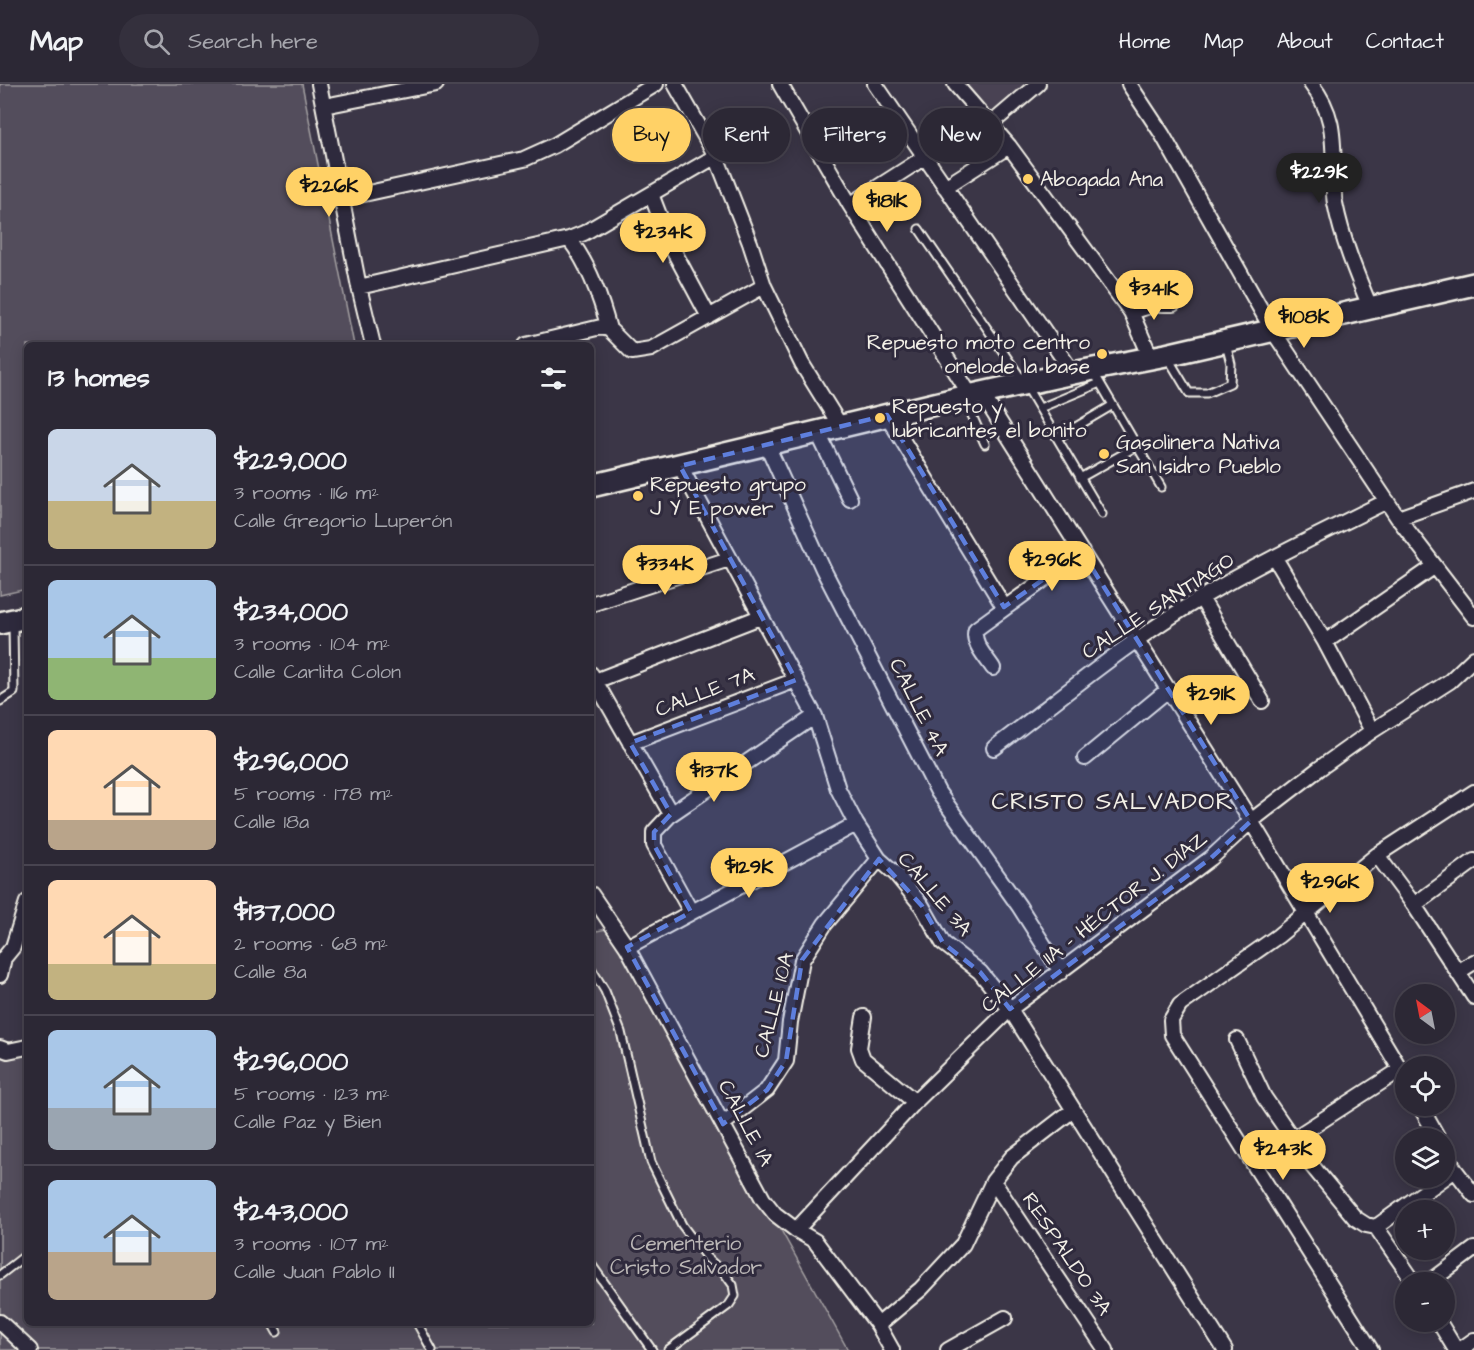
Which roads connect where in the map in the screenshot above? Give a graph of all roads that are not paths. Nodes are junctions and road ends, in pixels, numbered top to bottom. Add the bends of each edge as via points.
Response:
1 (319, 84) edge
2 (436, 84) edge
3 (656, 84) edge
4 (675, 84) edge
5 (780, 84) edge
6 (875, 84) edge
7 (955, 84) edge
8 (1038, 84) edge
9 (1129, 84) edge
10 (1311, 84) edge
11 (324, 106) junction
12 (977, 108) edge
13 (1003, 114) edge
14 (703, 133) edge
15 (1003, 140) edge
16 (1008, 147) junction
17 (919, 148) edge
18 (919, 161) edge
19 (706, 162) edge
20 (718, 162) edge
21 (928, 162) edge
22 (945, 188) junction
23 (651, 194) junction
24 (341, 199) junction
25 (850, 205) junction
26 (919, 229) dead end
27 (569, 239) junction
28 (1474, 284) edge
29 (764, 286) junction
30 (359, 287) junction
31 (1173, 304) dead end
32 (1370, 308) junction
33 (1131, 312) junction
34 (709, 317) junction
35 (609, 329) junction
36 (1273, 331) junction
37 (372, 342) edge
38 (538, 342) edge
39 (1225, 342) junction
40 (1159, 357) junction
41 (1089, 375) junction
42 (1025, 384) junction
43 (972, 396) junction
44 (1113, 405) junction
45 (1040, 408) junction
46 (887, 415) junction
47 (841, 427) junction
48 (818, 433) junction
49 (1057, 438) junction
50 (985, 444) dead end
51 (767, 445) junction
52 (1137, 446) junction
53 (680, 466) junction
54 (1080, 478) junction
55 (594, 485) edge
56 (1161, 486) dead end
57 (1474, 490) edge
58 (850, 500) dead end
59 (1387, 501) junction
60 (1102, 514) dead end
61 (1398, 518) junction
62 (1082, 552) junction
63 (1275, 558) junction
64 (729, 559) junction
65 (1435, 566) junction
66 (1201, 598) junction
67 (594, 603) edge
68 (1004, 607) junction
69 (1473, 614) edge
70 (760, 616) junction
71 (13, 620) edge
72 (1138, 639) junction
73 (1325, 642) junction
74 (1474, 658) edge
75 (993, 668) dead end
76 (594, 678) edge
77 (594, 680) edge
78 (796, 680) junction
79 (1169, 689) junction
80 (0, 701) edge
81 (1262, 701) dead end
82 (815, 716) junction
83 (1372, 731) junction
84 (630, 743) junction
85 (994, 747) dead end
86 (1085, 758) dead end
87 (1474, 792) edge
88 (670, 814) junction
89 (1251, 821) junction
90 (856, 824) junction
91 (1377, 855) junction
92 (879, 859) junction
93 (1474, 861) edge
94 (1414, 905) junction
95 (691, 912) junction
96 (1305, 914) junction
97 (597, 915) edge
98 (24, 920) edge
99 (20, 945) edge
100 (627, 946) junction
101 (1474, 962) edge
102 (1061, 972) junction
103 (1458, 972) junction
104 (594, 973) edge
105 (0, 975) edge
106 (1474, 997) edge
107 (1010, 1009) junction
108 (864, 1017) dead end
109 (1237, 1041) dead end
110 (0, 1048) edge
111 (24, 1048) edge
112 (1395, 1062) edge
113 (1395, 1080) edge
114 (915, 1102) junction
115 (1073, 1110) junction
116 (723, 1124) junction
117 (1293, 1139) junction
118 (1455, 1170) edge
119 (993, 1181) junction
120 (1430, 1188) edge
121 (1474, 1196) edge
122 (1376, 1227) junction
123 (796, 1230) junction
124 (1474, 1249) edge
125 (24, 1256) edge
126 (594, 1268) edge
127 (1407, 1272) edge
128 (1443, 1272) edge
129 (0, 1275) edge
130 (1005, 1318) dead end
131 (0, 1322) edge
132 (878, 1325) junction
133 (274, 1326) edge
134 (419, 1326) edge
135 (278, 1332) dead end
136 (1446, 1332) edge
137 (1474, 1340) edge
138 (30, 1350) edge
139 (432, 1350) edge
140 (652, 1350) edge
141 (668, 1350) edge
142 (892, 1350) edge
143 (948, 1350) edge
144 (1106, 1350) edge
145 (1225, 1350) edge
146 (1371, 1350) edge
147 (1458, 1350) edge

1 - 11 street
2 - 11 street
3 - 24 street via 555,145 524,159
4 - 14 street
5 - 25 street
6 - 17 street
7 - 12 street
8 - 13 street
9 - 36 street via 1162,134
10 - 32 street via 1329,112 1335,200 1348,253
11 - 24 street
15 - 16 street
16 - 22 street
16 - 33 street
18 - 25 street
19 - 23 street
20 - 29 street
21 - 22 street
22 - 41 street
23 - 27 street
23 - 34 street via 671,246
24 - 30 street
25 - 43 street
26 - 42 lane
27 - 30 street
27 - 35 street via 589,275
28 - 32 main road
29 - 34 street
29 - 47 street via 802,364
30 - 37 street
31 - 33 street via 1156,304
32 - 36 main road
33 - 40 street
34 - 35 street via 641,352 632,352
35 - 38 street via 591,329
36 - 39 main road
36 - 59 street
39 - 40 main road
39 - 40 lane via 1231,364 1230,383 1207,393 1189,393
40 - 41 main road
41 - 42 main road
41 - 44 lane
41 - 45 lane
42 - 43 main road
42 - 45 lane
43 - 46 main road
43 - 50 lane
43 - 62 street
44 - 49 lane
44 - 52 lane
45 - 49 lane
46 - 47 main road
46 - 68 street
47 - 48 main road
48 - 51 main road
48 - 58 street
49 - 54 lane
51 - 53 main road
51 - 102 street, CALLE 4A via 824,569 938,792
52 - 54 lane
52 - 56 lane
53 - 55 main road
53 - 64 street, CALLE 3A
54 - 60 lane
57 - 61 street
59 - 61 street
59 - 63 street, CALLE SANTIAGO
61 - 65 street
62 - 68 street
62 - 72 street
63 - 66 street, CALLE SANTIAGO
63 - 73 street
64 - 67 street
64 - 70 street, CALLE 3A
65 - 69 street
65 - 73 street
66 - 72 street, CALLE SANTIAGO
66 - 81 street
68 - 75 street via 975,629 974,635
70 - 76 street
70 - 78 street, CALLE 3A
71 - 80 lane via 14,692
72 - 79 street
72 - 85 street, CALLE SANTIAGO
73 - 83 street
74 - 83 street, CALLE 11A - HÉCTOR J. DÍAZ via 1450,681
77 - 84 street
78 - 82 street, CALLE 3A
78 - 84 street, CALLE 7A
79 - 86 street
79 - 89 street
82 - 88 street
82 - 90 street, CALLE 3A via 838,789
83 - 89 street, CALLE 11A - HÉCTOR J. DÍAZ
84 - 88 street
87 - 91 street
88 - 95 street via 654,832 654,845
89 - 96 street
89 - 102 street, CALLE 11A - HÉCTOR J. DÍAZ via 1211,858
90 - 92 street, CALLE 3A
90 - 95 street
91 - 94 street
91 - 96 street
92 - 107 street, CALLE 3A via 922,906 943,943 980,972
92 - 116 street, CALLE 10A via 825,924 802,960 786,1061 767,1090
93 - 94 street
94 - 103 street
95 - 100 street
96 - 112 street
96 - 146 street via 1180,1005 1171,1020 1172,1035
97 - 100 street, CALLE 1A
98 - 99 street
99 - 105 street via 3,958
100 - 116 street, CALLE 1A
101 - 103 street
102 - 107 street, CALLE 11A - HÉCTOR J. DÍAZ
103 - 106 street
104 - 141 lane via 621,1032 651,1162 682,1225 733,1285 735,1296 729,1305
107 - 114 street, CALLE 11A - HÉCTOR J. DÍAZ
107 - 115 street, CALLE 3A
108 - 114 street via 859,1048 863,1059
109 - 117 street via 1264,1097
110 - 111 street via 8,1051
113 - 117 street
114 - 123 street, CALLE 11A - HÉCTOR J. DÍAZ
115 - 119 street via 1012,1157
115 - 145 street, CALLE 3A
116 - 123 street, CALLE 1A via 763,1199
117 - 122 street via 1355,1218
118 - 121 street
119 - 132 street via 963,1244 921,1289
119 - 144 street, RESPALDO 3A
120 - 122 street
122 - 127 street
123 - 132 street, CALLE 1A via 815,1241
124 - 128 street
125 - 129 lane
126 - 140 lane
130 - 143 street
131 - 138 street
132 - 142 street, CALLE 1A
133 - 135 lane
134 - 139 lane
136 - 147 street
137 - 147 street

